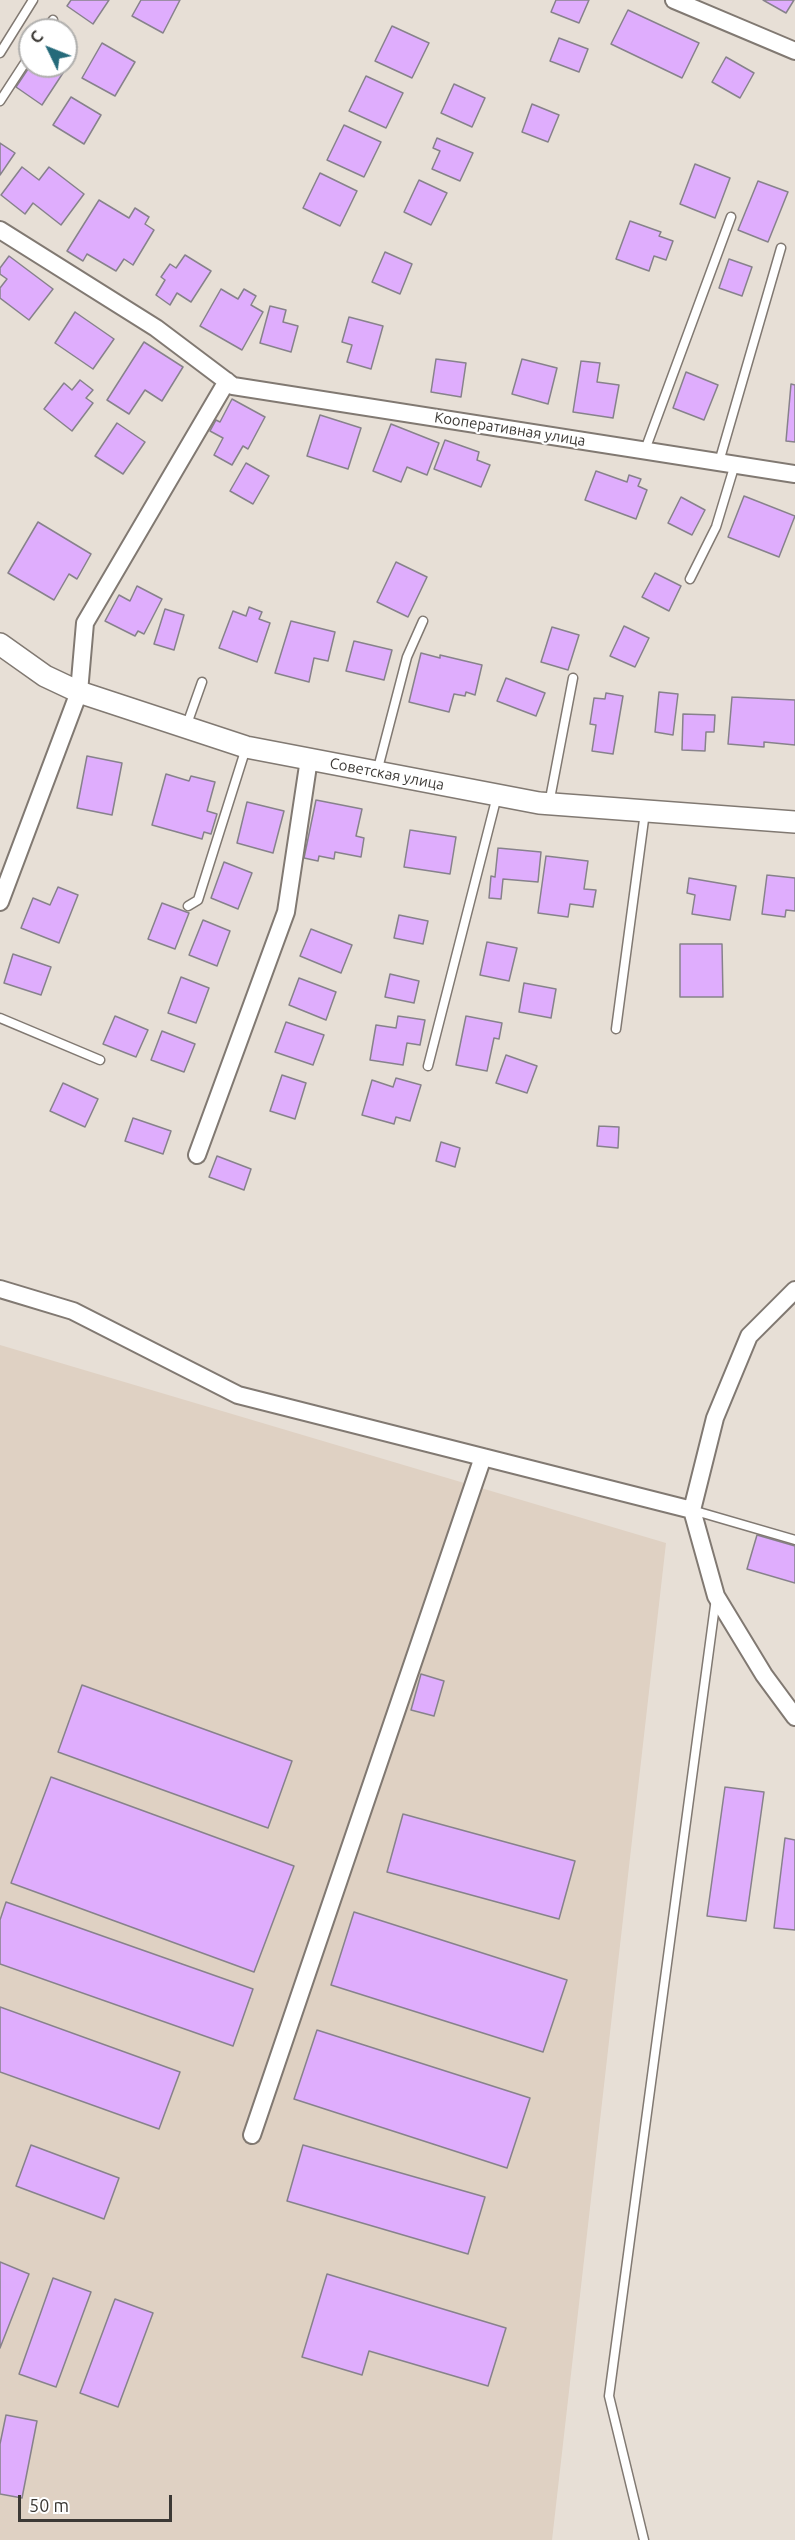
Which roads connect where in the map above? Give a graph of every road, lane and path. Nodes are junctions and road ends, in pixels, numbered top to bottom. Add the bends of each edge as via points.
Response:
1 (33, 0) edge
2 (675, 0) edge
3 (795, 51) edge
4 (0, 53) edge
5 (18, 73) edge
6 (0, 100) edge
7 (731, 217) dead end
8 (0, 230) edge
9 (781, 248) dead end
10 (227, 381) junction
11 (645, 450) junction
12 (727, 463) junction
13 (795, 474) edge
14 (690, 579) dead end
15 (423, 621) dead end
16 (0, 645) edge
17 (573, 678) dead end
18 (202, 682) dead end
19 (80, 692) junction
20 (186, 728) junction
21 (246, 747) junction
22 (309, 759) junction
23 (377, 772) junction
24 (497, 795) junction
25 (549, 804) junction
26 (646, 811) junction
27 (795, 822) edge
28 (0, 902) edge
29 (188, 906) dead end
30 (0, 1018) edge
31 (616, 1029) dead end
32 (100, 1060) dead end
33 (428, 1065) dead end
34 (197, 1155) dead end
35 (0, 1289) edge
36 (795, 1290) edge
37 (483, 1457) junction
38 (692, 1510) junction
39 (795, 1540) edge
40 (716, 1596) junction
41 (795, 1717) edge
42 (252, 2135) dead end
43 (644, 2540) edge

1 - 4 lane
2 - 3 street
5 - 6 lane
7 - 11 lane
8 - 10 street, Кооперативная улица via 156,328
9 - 12 lane
10 - 11 street, Кооперативная улица via 233,386
10 - 19 street via 85,623
11 - 12 street, Кооперативная улица
12 - 13 street, Кооперативная улица
12 - 14 lane via 716,527
15 - 23 lane via 407,657
16 - 19 street, Советская улица via 45,676
17 - 25 lane
18 - 20 lane
19 - 20 street, Советская улица
19 - 28 street
20 - 21 street, Советская улица
21 - 22 street, Советская улица
21 - 29 lane via 198,900
22 - 23 street, Советская улица
22 - 34 street via 286,912
23 - 24 street, Советская улица
24 - 25 street, Советская улица
24 - 33 lane
25 - 26 street, Советская улица
26 - 27 street, Советская улица
26 - 31 lane
30 - 32 lane
35 - 37 street via 73,1311 238,1395
36 - 38 street via 749,1336 715,1418
37 - 38 street
37 - 42 street
38 - 39 lane
38 - 40 street
40 - 41 street
40 - 43 lane via 609,2396

